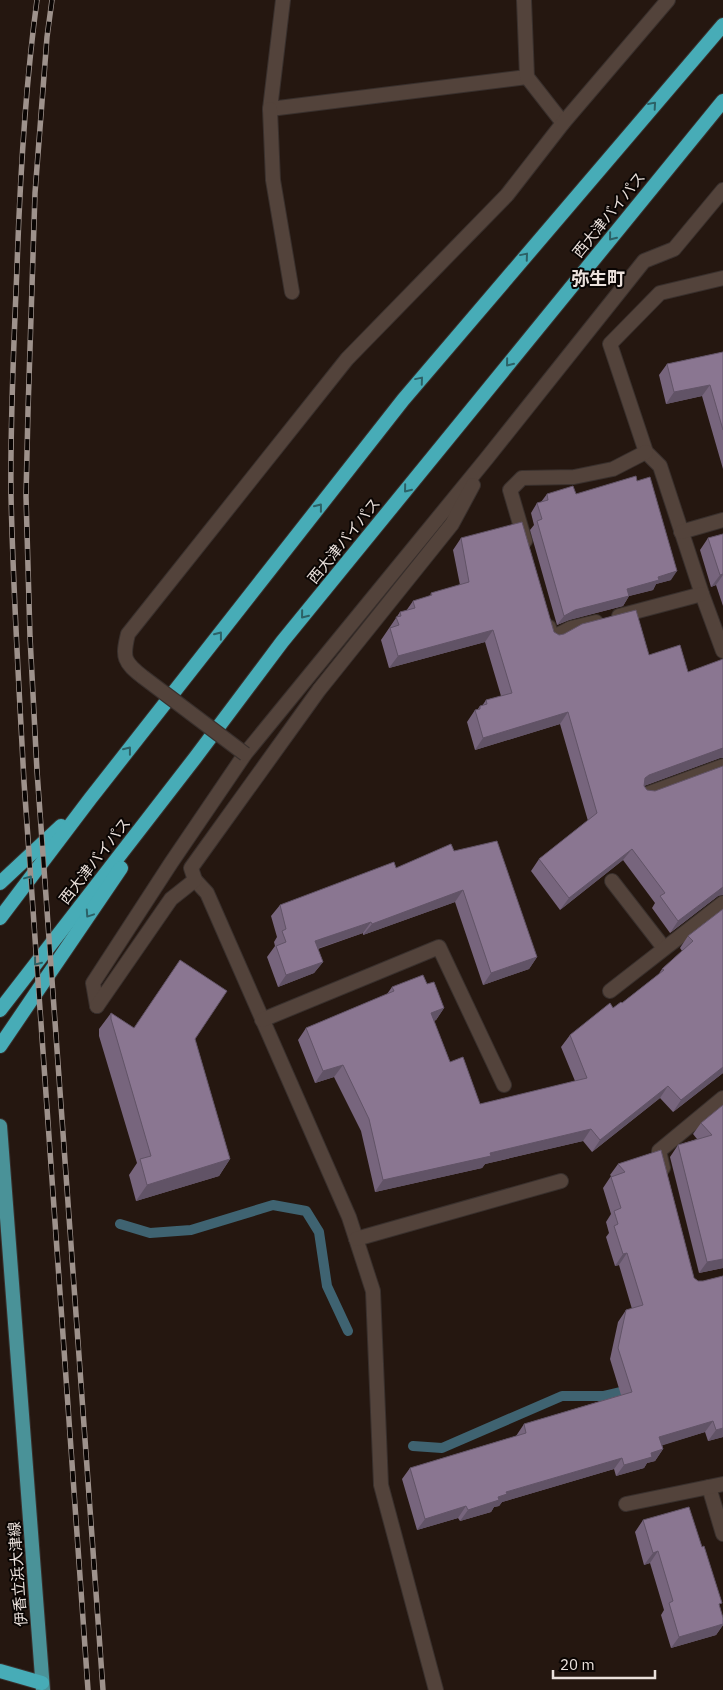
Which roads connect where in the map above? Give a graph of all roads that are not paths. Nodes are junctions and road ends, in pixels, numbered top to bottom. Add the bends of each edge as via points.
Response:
1 (283, 0) edge
2 (524, 0) edge
3 (668, 0) edge
4 (723, 25) edge
5 (527, 77) junction
6 (723, 100) edge
7 (270, 109) junction
8 (563, 123) junction
9 (723, 190) edge
10 (723, 278) edge
11 (292, 292) dead end
12 (646, 452) junction
13 (487, 458) junction
14 (723, 520) edge
15 (681, 532) junction
16 (528, 555) edge
17 (702, 594) junction
18 (544, 610) edge
19 (723, 651) edge
20 (245, 754) junction
21 (195, 758) junction
22 (723, 766) edge
23 (644, 795) edge
24 (90, 799) junction
25 (195, 880) junction
26 (612, 881) edge
27 (0, 884) edge
28 (723, 903) edge
29 (0, 918) edge
30 (664, 948) junction
31 (610, 991) dead end
32 (0, 1010) edge
33 (262, 1020) junction
34 (0, 1046) edge
35 (504, 1085) dead end
36 (723, 1098) edge
37 (0, 1126) edge
38 (666, 1180) edge
39 (561, 1181) dead end
40 (356, 1239) junction
41 (723, 1484) edge
42 (709, 1487) junction
43 (626, 1504) dead end
44 (723, 1534) edge
45 (0, 1671) edge
46 (43, 1687) edge
47 (27, 1690) edge
48 (436, 1690) edge

1 - 7 street
2 - 5 street
3 - 8 street
24 -> 4 highway via 403,400
5 - 7 street
5 - 8 street
6 -> 21 highway, 西大津バイパス via 282,642
7 - 11 street via 273,180
8 - 20 street, bridge via 507,195 347,359 128,634 124,651 129,666
9 - 13 street via 674,249 644,261
10 - 12 street via 660,293 610,344
12 - 15 street via 660,466
12 - 16 street via 613,469 574,477 522,478 510,490
13 - 20 street
13 - 25 street via 452,524 319,690 191,868
14 - 15 street
15 - 17 street
17 - 18 street via 571,628 552,638
17 - 19 street
20 - 25 street via 93,983 97,1006 171,899
21 -> 32 highway, 西大津バイパス
21 -> 34 highway
22 - 23 street
24 - 27 highway
29 -> 24 highway
25 - 33 street via 207,893
26 - 30 street
28 - 30 street
30 - 31 street
33 - 35 street via 438,947
33 - 40 street
36 - 38 street via 659,1151
37 - 46 main road, 伊香立浜大津線
39 - 40 street
40 - 48 street via 373,1291 381,1485
41 - 42 street
42 - 43 street
42 - 44 street
45 - 46 highway
46 - 47 highway

